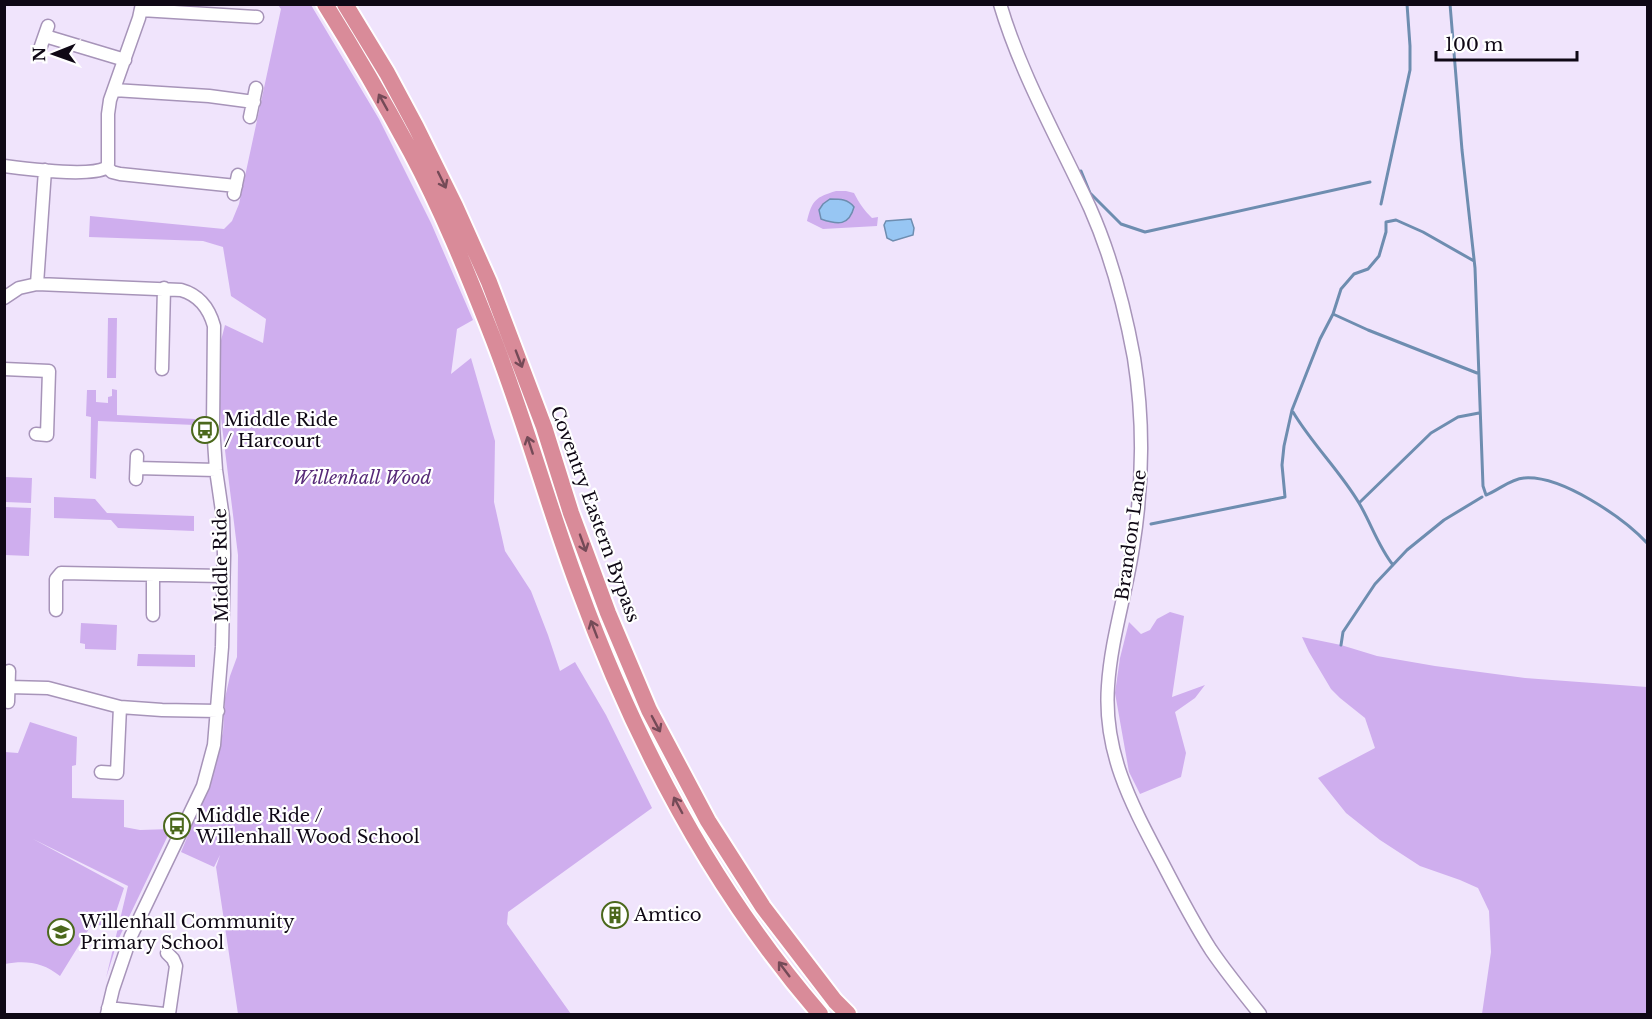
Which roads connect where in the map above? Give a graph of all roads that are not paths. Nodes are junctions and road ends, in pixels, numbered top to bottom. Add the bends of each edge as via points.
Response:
1 (325, 4) edge
2 (345, 4) edge
3 (1000, 4) edge
4 (142, 7) edge
5 (248, 12) edge
6 (45, 36) dead end
7 (124, 60) junction
8 (256, 88) dead end
9 (114, 90) junction
10 (254, 102) junction
11 (250, 117) dead end
12 (4, 166) edge
13 (107, 167) junction
14 (45, 170) junction
15 (236, 185) dead end
16 (37, 284) junction
17 (164, 288) junction
18 (4, 298) edge
19 (4, 369) edge
20 (162, 369) dead end
21 (36, 434) dead end
22 (137, 468) dead end
23 (216, 470) junction
24 (153, 575) junction
25 (223, 576) junction
26 (56, 610) dead end
27 (153, 615) dead end
28 (9, 671) dead end
29 (9, 687) junction
30 (8, 702) dead end
31 (120, 707) junction
32 (218, 711) junction
33 (101, 772) dead end
34 (167, 953) dead end
35 (107, 1011) edge
36 (164, 1014) edge
37 (169, 1014) edge
38 (820, 1014) edge
39 (848, 1014) edge
40 (1260, 1014) edge

38 -> 1 highway, Coventry Eastern Bypass via 756,932 701,848 649,753 577,585 492,335 440,212 411,153
2 -> 39 highway, Coventry Eastern Bypass via 416,128 489,282 608,613 649,710 708,821 763,907
3 - 40 street, Brandon Lane via 1106,250 1134,358 1141,447 1140,492 1111,660 1107,716 1111,744 1132,803 1182,899 1219,962
4 - 5 street
4 - 7 street
6 - 7 street
7 - 9 street
8 - 10 street
9 - 10 street
9 - 13 street via 109,107
10 - 11 street
12 - 14 street
13 - 14 street via 93,172
13 - 15 street via 120,174
14 - 16 street
16 - 17 street, Middle Ride
16 - 18 street, Middle Ride
17 - 20 street
17 - 23 street, Middle Ride via 192,294 211,315
19 - 21 street via 49,371 47,435
22 - 23 street
23 - 25 street, Middle Ride via 223,518
24 - 25 street
24 - 26 street via 61,573 56,579
24 - 27 street
25 - 32 street, Middle Ride
28 - 29 street
29 - 30 street
29 - 31 street via 48,688
31 - 32 street
31 - 33 street via 117,773
32 - 35 street, Middle Ride via 203,786 131,936
34 - 37 street via 176,966
35 - 36 street

